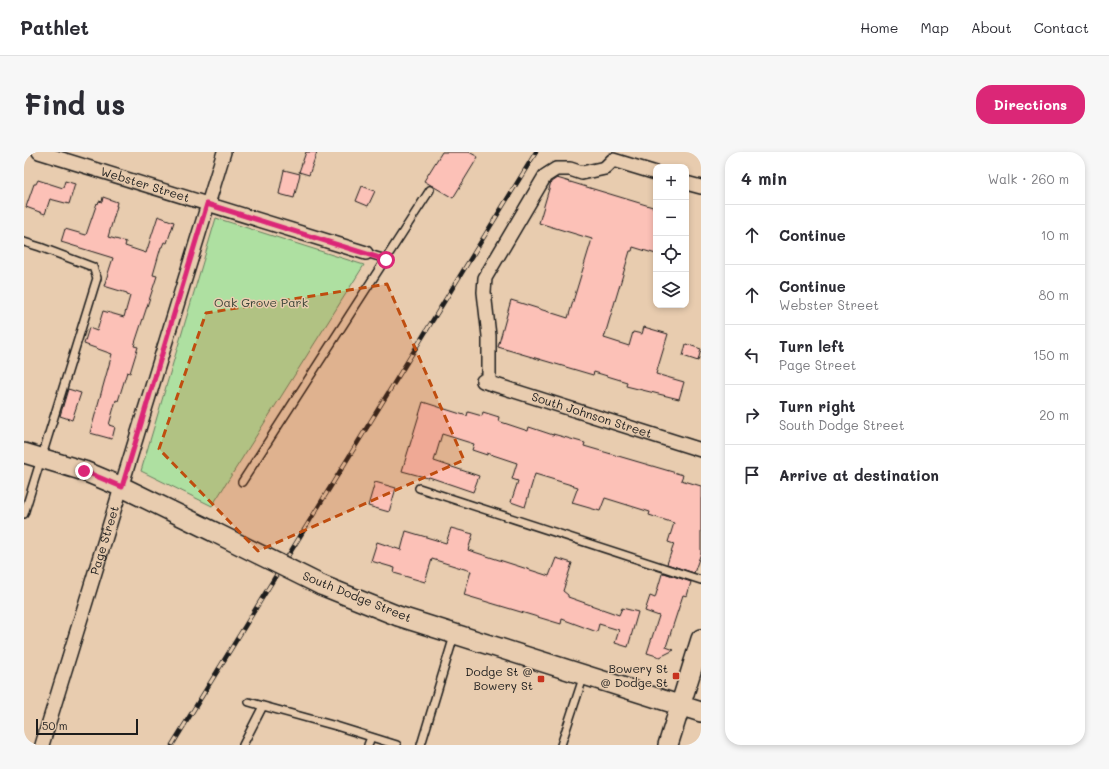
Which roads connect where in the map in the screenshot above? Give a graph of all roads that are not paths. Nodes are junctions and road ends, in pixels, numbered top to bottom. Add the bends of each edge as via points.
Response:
1 (39, 152) edge
2 (224, 152) edge
3 (653, 173) edge
4 (689, 184) edge
5 (701, 188) edge
6 (430, 190) dead end
7 (207, 204) junction
8 (24, 242) edge
9 (366, 253) joint
10 (386, 260) junction
11 (701, 450) edge
12 (33, 455) edge
13 (242, 482) dead end
14 (122, 487) junction
15 (419, 488) dead end
16 (24, 514) edge
17 (701, 580) edge
18 (455, 633) junction
19 (701, 639) edge
20 (584, 674) junction
21 (249, 702) dead end
22 (680, 705) junction
23 (263, 706) junction
24 (701, 712) edge
25 (371, 737) junction
26 (42, 745) edge
27 (243, 745) edge
28 (368, 745) edge
29 (397, 745) edge
30 (421, 745) edge
31 (561, 745) edge
32 (668, 745) edge

1 - 7 street, Webster Street
2 - 7 street, Page Street
3 - 11 street, South Johnson Street via 613,160 605,168 582,173 570,169 556,169 545,176 485,278 489,336 486,382
4 - 5 street
6 - 10 lane
7 - 9 street, Webster Street
7 - 14 street, Page Street
8 - 12 lane via 92,267 97,278
9 - 10 lane
10 - 13 lane
12 - 14 main road, South Dodge Street via 84,471
12 - 16 lane
14 - 18 main road, South Dodge Street, bridge via 321,585 398,616
14 - 26 street, Page Street
15 - 17 lane
18 - 20 main road, South Dodge Street
18 - 30 lane
19 - 22 main road
20 - 22 main road, South Dodge Street
20 - 31 lane
21 - 23 lane
22 - 24 main road, South Dodge Street
22 - 32 main road
23 - 25 lane
23 - 27 lane
25 - 28 lane
25 - 29 lane

